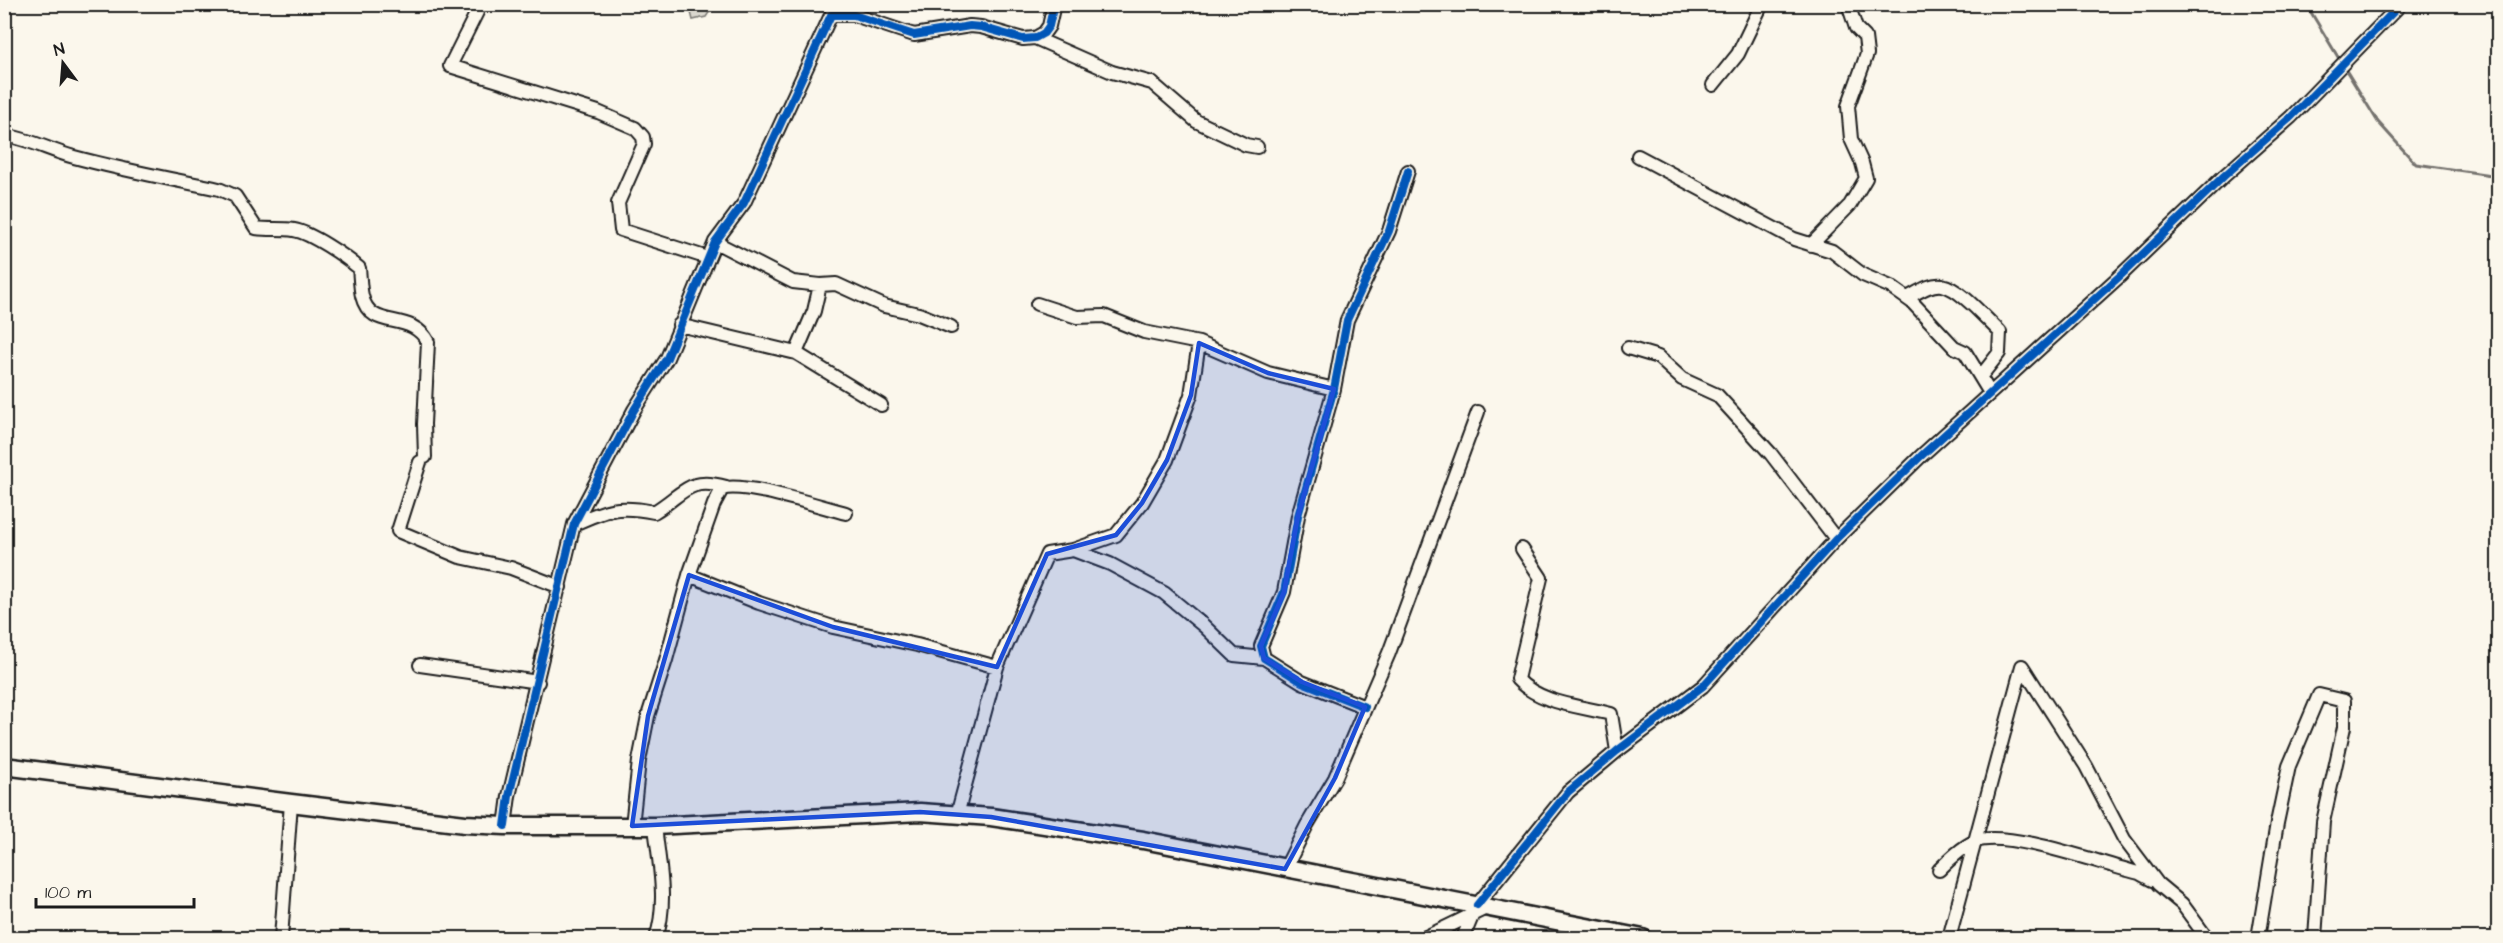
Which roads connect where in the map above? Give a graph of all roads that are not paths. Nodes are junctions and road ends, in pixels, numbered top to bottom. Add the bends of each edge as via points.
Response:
1 (1054, 4) edge
2 (1762, 4) edge
3 (1848, 4) edge
4 (2401, 4) edge
5 (834, 10) edge
6 (477, 12) dead end
7 (1035, 38) junction
8 (1713, 85) dead end
9 (4, 141) edge
10 (1257, 147) dead end
11 (1638, 156) dead end
12 (1408, 171) dead end
13 (715, 242) junction
14 (1811, 245) junction
15 (708, 258) junction
16 (820, 285) junction
17 (1907, 298) junction
18 (1037, 304) dead end
19 (679, 325) junction
20 (951, 327) dead end
21 (1199, 342) junction
22 (1629, 348) dead end
23 (796, 353) junction
24 (1981, 376) junction
25 (1334, 389) junction
26 (1990, 393) junction
27 (881, 405) dead end
28 (1478, 412) dead end
29 (726, 487) junction
30 (846, 513) dead end
31 (574, 524) junction
32 (1836, 539) junction
33 (1522, 549) dead end
34 (1073, 550) junction
35 (688, 575) junction
36 (560, 587) junction
37 (1264, 658) junction
38 (420, 666) dead end
39 (996, 667) junction
40 (538, 682) junction
41 (1365, 707) junction
42 (1617, 751) junction
43 (4, 766) edge
44 (291, 803) junction
45 (957, 815) junction
46 (505, 826) junction
47 (632, 826) junction
48 (655, 826) junction
49 (1976, 842) junction
50 (1285, 869) junction
51 (1939, 870) dead end
52 (2158, 884) junction
53 (1480, 909) junction
54 (281, 939) edge
55 (656, 939) edge
56 (1424, 939) edge
57 (1463, 939) edge
58 (1642, 939) edge
59 (1949, 939) edge
60 (2207, 939) edge
61 (2258, 939) edge
62 (2315, 939) edge

1 - 7 street via 1049,26
2 - 8 street via 1738,54
3 - 14 street via 1856,28 1865,37 1867,54 1848,106 1851,139 1866,178 1850,205
4 - 26 street via 2291,117
5 - 7 street via 914,35 970,26 1023,39
5 - 13 street via 744,203
6 - 15 street via 450,66 598,112 635,128 644,144 618,203 621,230
7 - 10 street via 1112,72 1152,83 1196,121
9 - 36 street via 9,136 27,139 75,157 219,189 235,196 256,228 295,230 344,254 358,268 362,298 370,313 415,326 428,342 422,459 398,531 460,557 511,568
11 - 14 street
12 - 25 street via 1389,231 1347,320
13 - 15 street
13 - 16 street via 793,282
14 - 17 street via 1832,251 1863,275
15 - 19 street
16 - 20 street via 836,284 884,306
16 - 23 street
17 - 24 street via 1954,347 1965,352
17 - 24 street via 1940,284 1958,292 2000,332 1999,352
18 - 21 street via 1077,317 1104,316 1144,332
19 - 23 street
19 - 31 street via 667,358 634,410
21 - 25 street via 1268,373
21 - 34 street via 1191,395 1167,460 1142,503 1116,535
22 - 32 street via 1658,357 1682,379 1717,395 1771,454
23 - 27 street
24 - 26 street
25 - 37 street via 1299,516 1284,592 1261,646
26 - 32 street
28 - 41 street via 1389,653
29 - 30 street via 770,493
29 - 31 street via 695,483 654,512 605,510
29 - 35 street via 714,504
31 - 36 street
32 - 42 street via 1703,686
33 - 42 street via 1541,578 1517,679 1526,689 1567,705 1611,714
34 - 37 street via 1110,564 1164,593 1234,655
34 - 39 street via 1047,554
35 - 39 street via 832,627
35 - 47 street via 648,716
36 - 40 street
37 - 41 street via 1302,682
38 - 40 street
39 - 45 street
40 - 46 street
41 - 50 street via 1335,778
42 - 53 street via 1568,792
43 - 44 main road
44 - 46 main road
44 - 54 street
45 - 48 main road via 900,813
45 - 50 main road via 1060,826
46 - 47 main road
47 - 48 main road
48 - 55 street via 662,888
49 - 51 street
49 - 52 street via 2001,838 2033,844 2139,873
49 - 52 street via 2022,666 2086,766 2124,839
49 - 59 street
50 - 53 main road
52 - 60 street via 2182,904
53 - 56 street
53 - 57 street
53 - 58 main road
61 - 62 street via 2289,766 2319,695 2344,700 2344,727 2323,822

